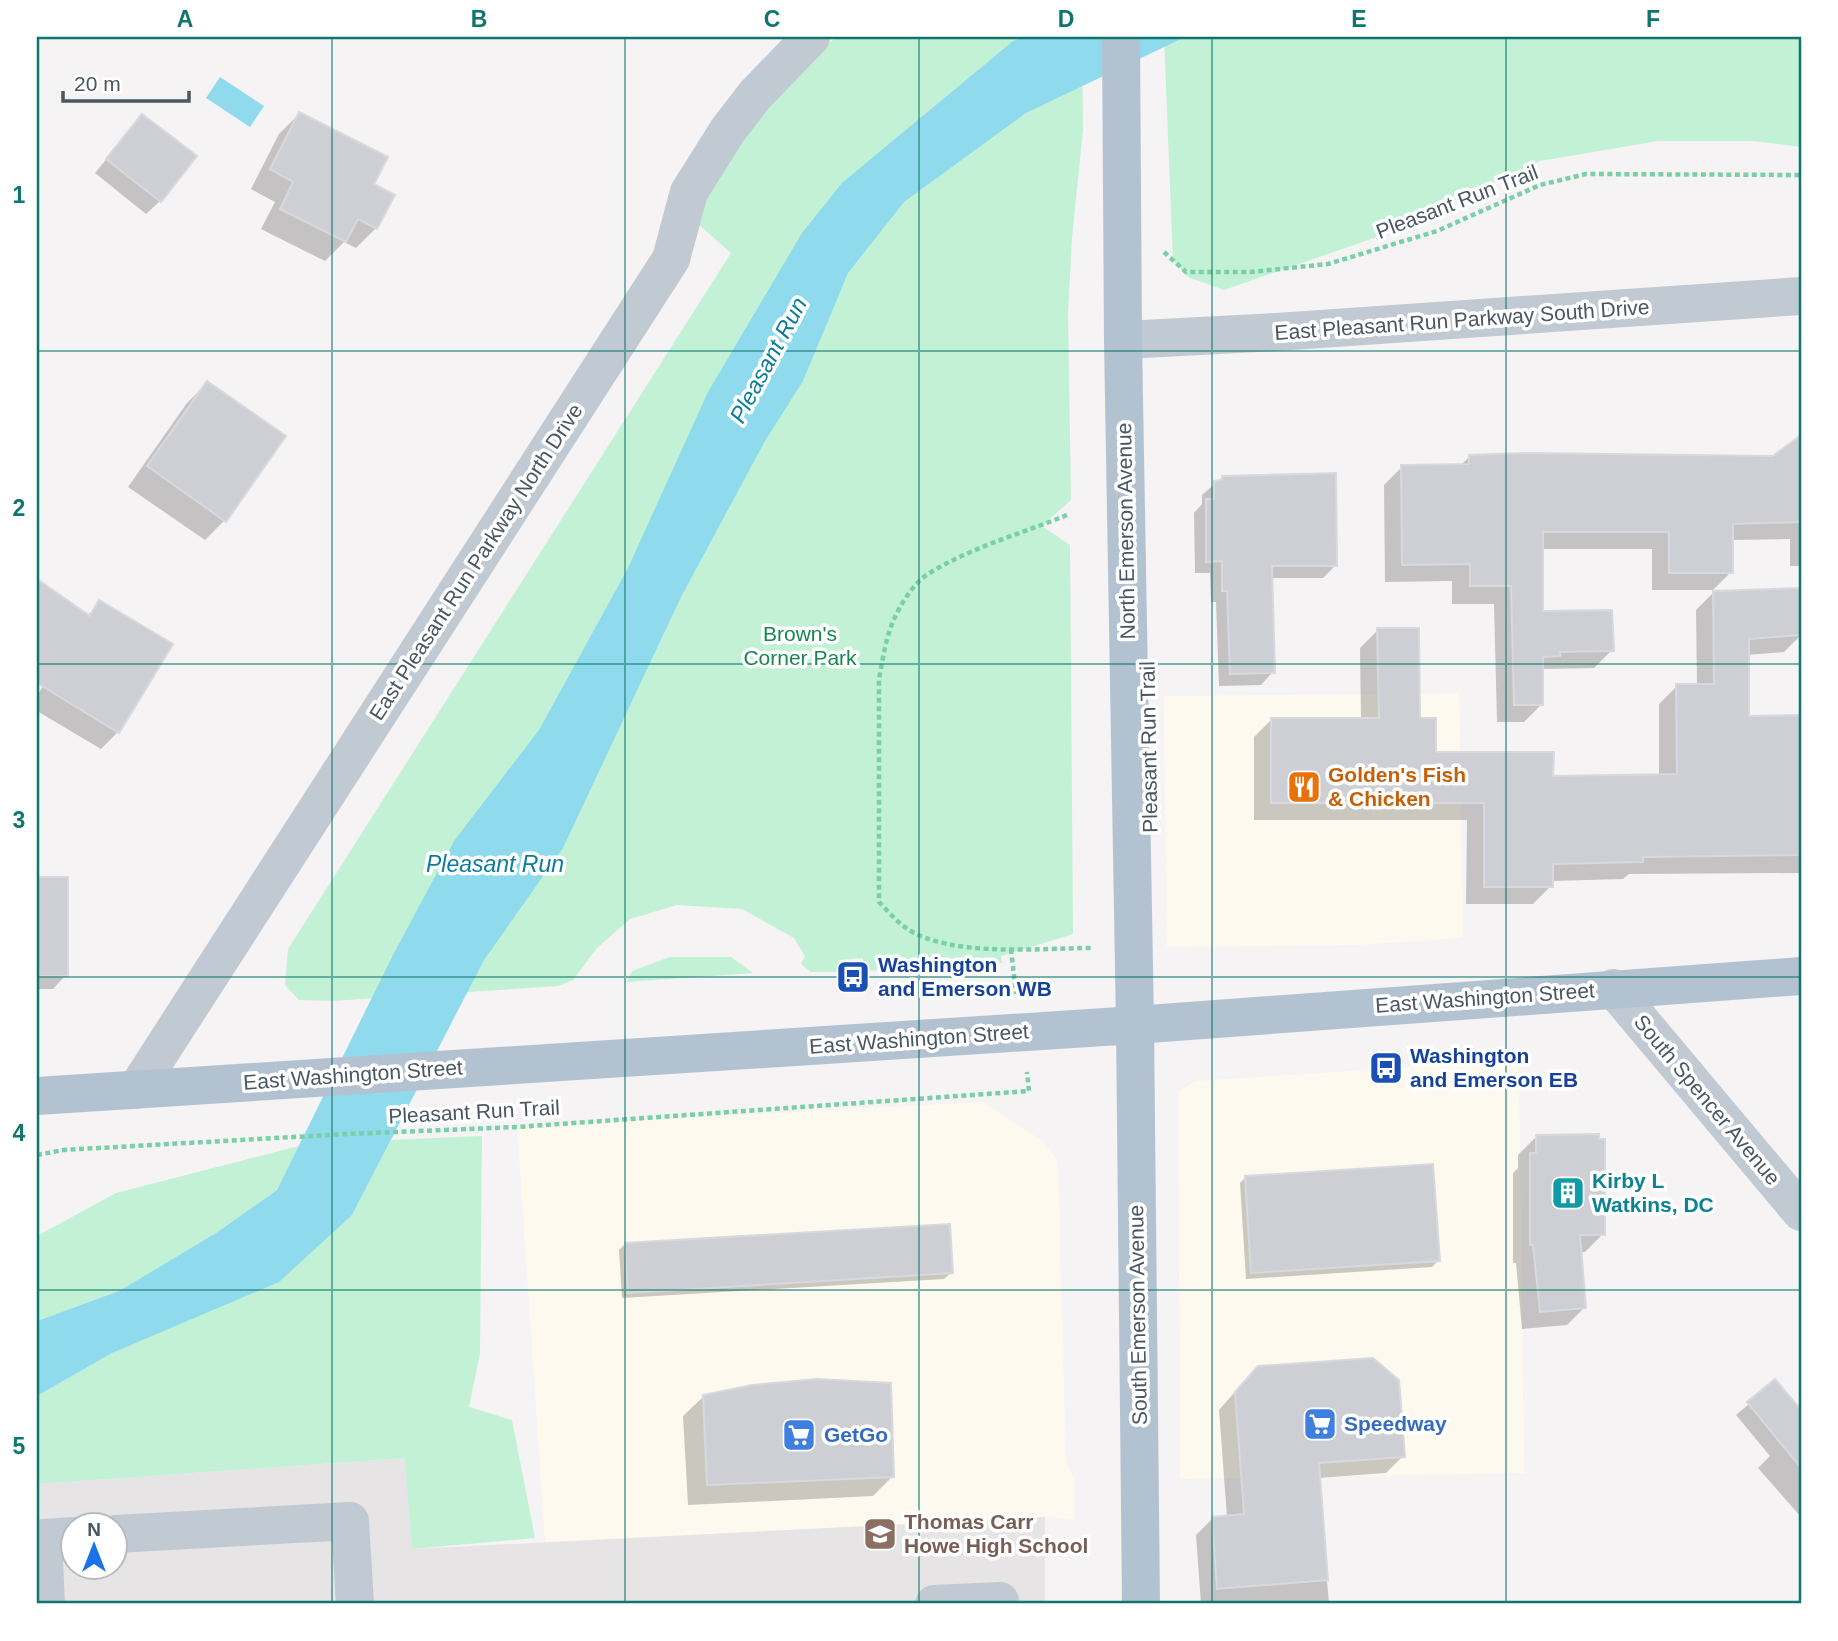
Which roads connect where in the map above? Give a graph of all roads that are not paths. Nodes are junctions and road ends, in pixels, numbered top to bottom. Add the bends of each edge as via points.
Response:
1 (811, 37) edge
2 (1121, 37) edge
3 (1801, 296) edge
4 (1123, 340) junction
5 (1801, 976) edge
6 (1613, 988) junction
7 (1135, 1025) junction
8 (135, 1090) junction
9 (37, 1096) edge
10 (1801, 1212) edge
11 (130, 1533) edge
12 (60, 1537) edge
13 (1000, 1601) dead end
14 (46, 1604) edge
15 (355, 1604) edge
16 (934, 1604) edge
17 (1141, 1604) edge

1 - 8 street, East Pleasant Run Parkway North Drive via 755,95 689,192 671,259
2 - 4 main road, North Emerson Avenue
3 - 4 street, East Pleasant Run Parkway South Drive
4 - 7 main road, North Emerson Avenue
5 - 6 main road, East Washington Street
6 - 7 main road, East Washington Street
6 - 10 street, South Spencer Avenue
7 - 8 main road, East Washington Street
7 - 17 main road, South Emerson Avenue
8 - 9 main road, East Washington Street
11 - 15 street via 350,1521
12 - 14 street via 43,1538
13 - 16 street

